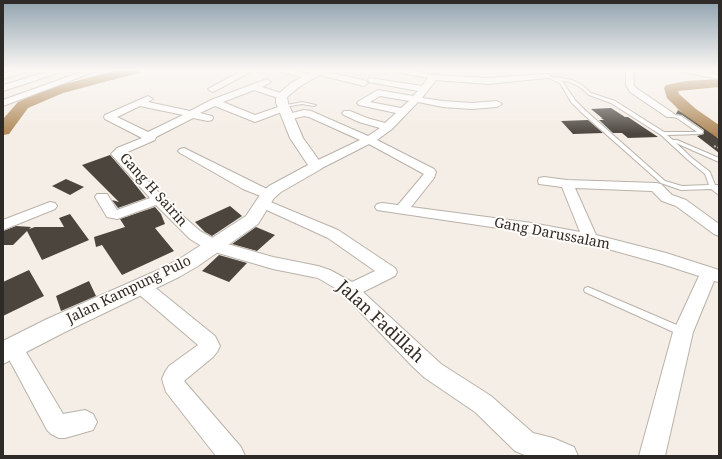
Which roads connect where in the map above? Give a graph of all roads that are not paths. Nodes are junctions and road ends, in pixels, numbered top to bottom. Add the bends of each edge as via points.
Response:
1 (33, 91) edge
2 (242, 91) edge
3 (261, 91) edge
4 (287, 91) edge
5 (422, 91) edge
6 (567, 91) edge
7 (587, 91) edge
8 (635, 91) edge
9 (414, 100) junction
10 (214, 102) junction
11 (3, 103) edge
12 (498, 104) dead end
13 (314, 105) dead end
14 (284, 107) junction
15 (403, 111) junction
16 (347, 113) dead end
17 (191, 114) junction
18 (670, 116) joint
19 (208, 118) dead end
20 (388, 127) junction
21 (149, 136) junction
22 (665, 136) junction
23 (369, 140) junction
24 (184, 151) dead end
25 (719, 160) edge
26 (316, 166) junction
27 (544, 181) dead end
28 (567, 184) junction
29 (712, 187) junction
30 (719, 187) edge
31 (719, 193) edge
32 (102, 197) dead end
33 (160, 199) junction
34 (266, 199) junction
35 (50, 206) dead end
36 (382, 208) dead end
37 (401, 210) junction
38 (3, 225) edge
39 (719, 231) edge
40 (590, 239) junction
41 (214, 246) junction
42 (714, 274) edge
43 (141, 286) junction
44 (350, 290) junction
45 (588, 290) dead end
46 (684, 332) junction
47 (8, 351) edge
48 (85, 422) dead end
49 (232, 456) edge
50 (565, 456) edge
51 (652, 456) edge

1 - 11 street
2 - 10 street
3 - 14 street
4 - 14 street
5 - 9 street
6 - 29 lane via 584,112 663,182 681,188
7 - 22 lane via 613,102
8 - 18 street
9 - 12 street via 472,106
9 - 15 street
9 - 15 street via 378,93 362,102
10 - 14 street via 255,119
10 - 17 street
13 - 14 lane via 302,103
14 - 23 street via 308,113
14 - 26 street via 297,138
15 - 20 street
16 - 20 street
17 - 19 street
17 - 21 street
17 - 21 street, Gang H Sairin via 144,101 109,117
18 - 22 lane via 679,116 701,133
20 - 23 street
21 - 33 street, Gang H Sairin via 150,139 117,154
22 - 25 lane
22 - 29 lane via 708,173
23 - 26 street
23 - 37 street via 430,172
24 - 34 street via 248,186
26 - 34 street, Jalan Kampung Pulo via 284,183
27 - 28 street
28 - 39 street via 656,188 667,198 681,203
28 - 40 street
29 - 30 lane
29 - 31 lane
32 - 33 street via 112,214 117,215
33 - 41 street, Gang H Sairin via 195,235
34 - 41 street, Jalan Kampung Pulo via 252,220
34 - 44 street via 333,234 388,272
35 - 38 street
36 - 37 street, Gang Darussalam
37 - 40 street, Gang Darussalam via 532,228
40 - 42 street, Gang Darussalam via 633,249
41 - 43 street, Jalan Kampung Pulo via 172,272
41 - 44 street, Jalan Fadillah via 324,274
42 - 46 street
43 - 47 street, Jalan Kampung Pulo
43 - 49 street via 208,342 210,346 206,351 177,373 173,379 174,385
44 - 50 street, Jalan Fadillah via 420,360 483,404 524,442
45 - 46 lane
46 - 51 street
47 - 48 street via 59,426

